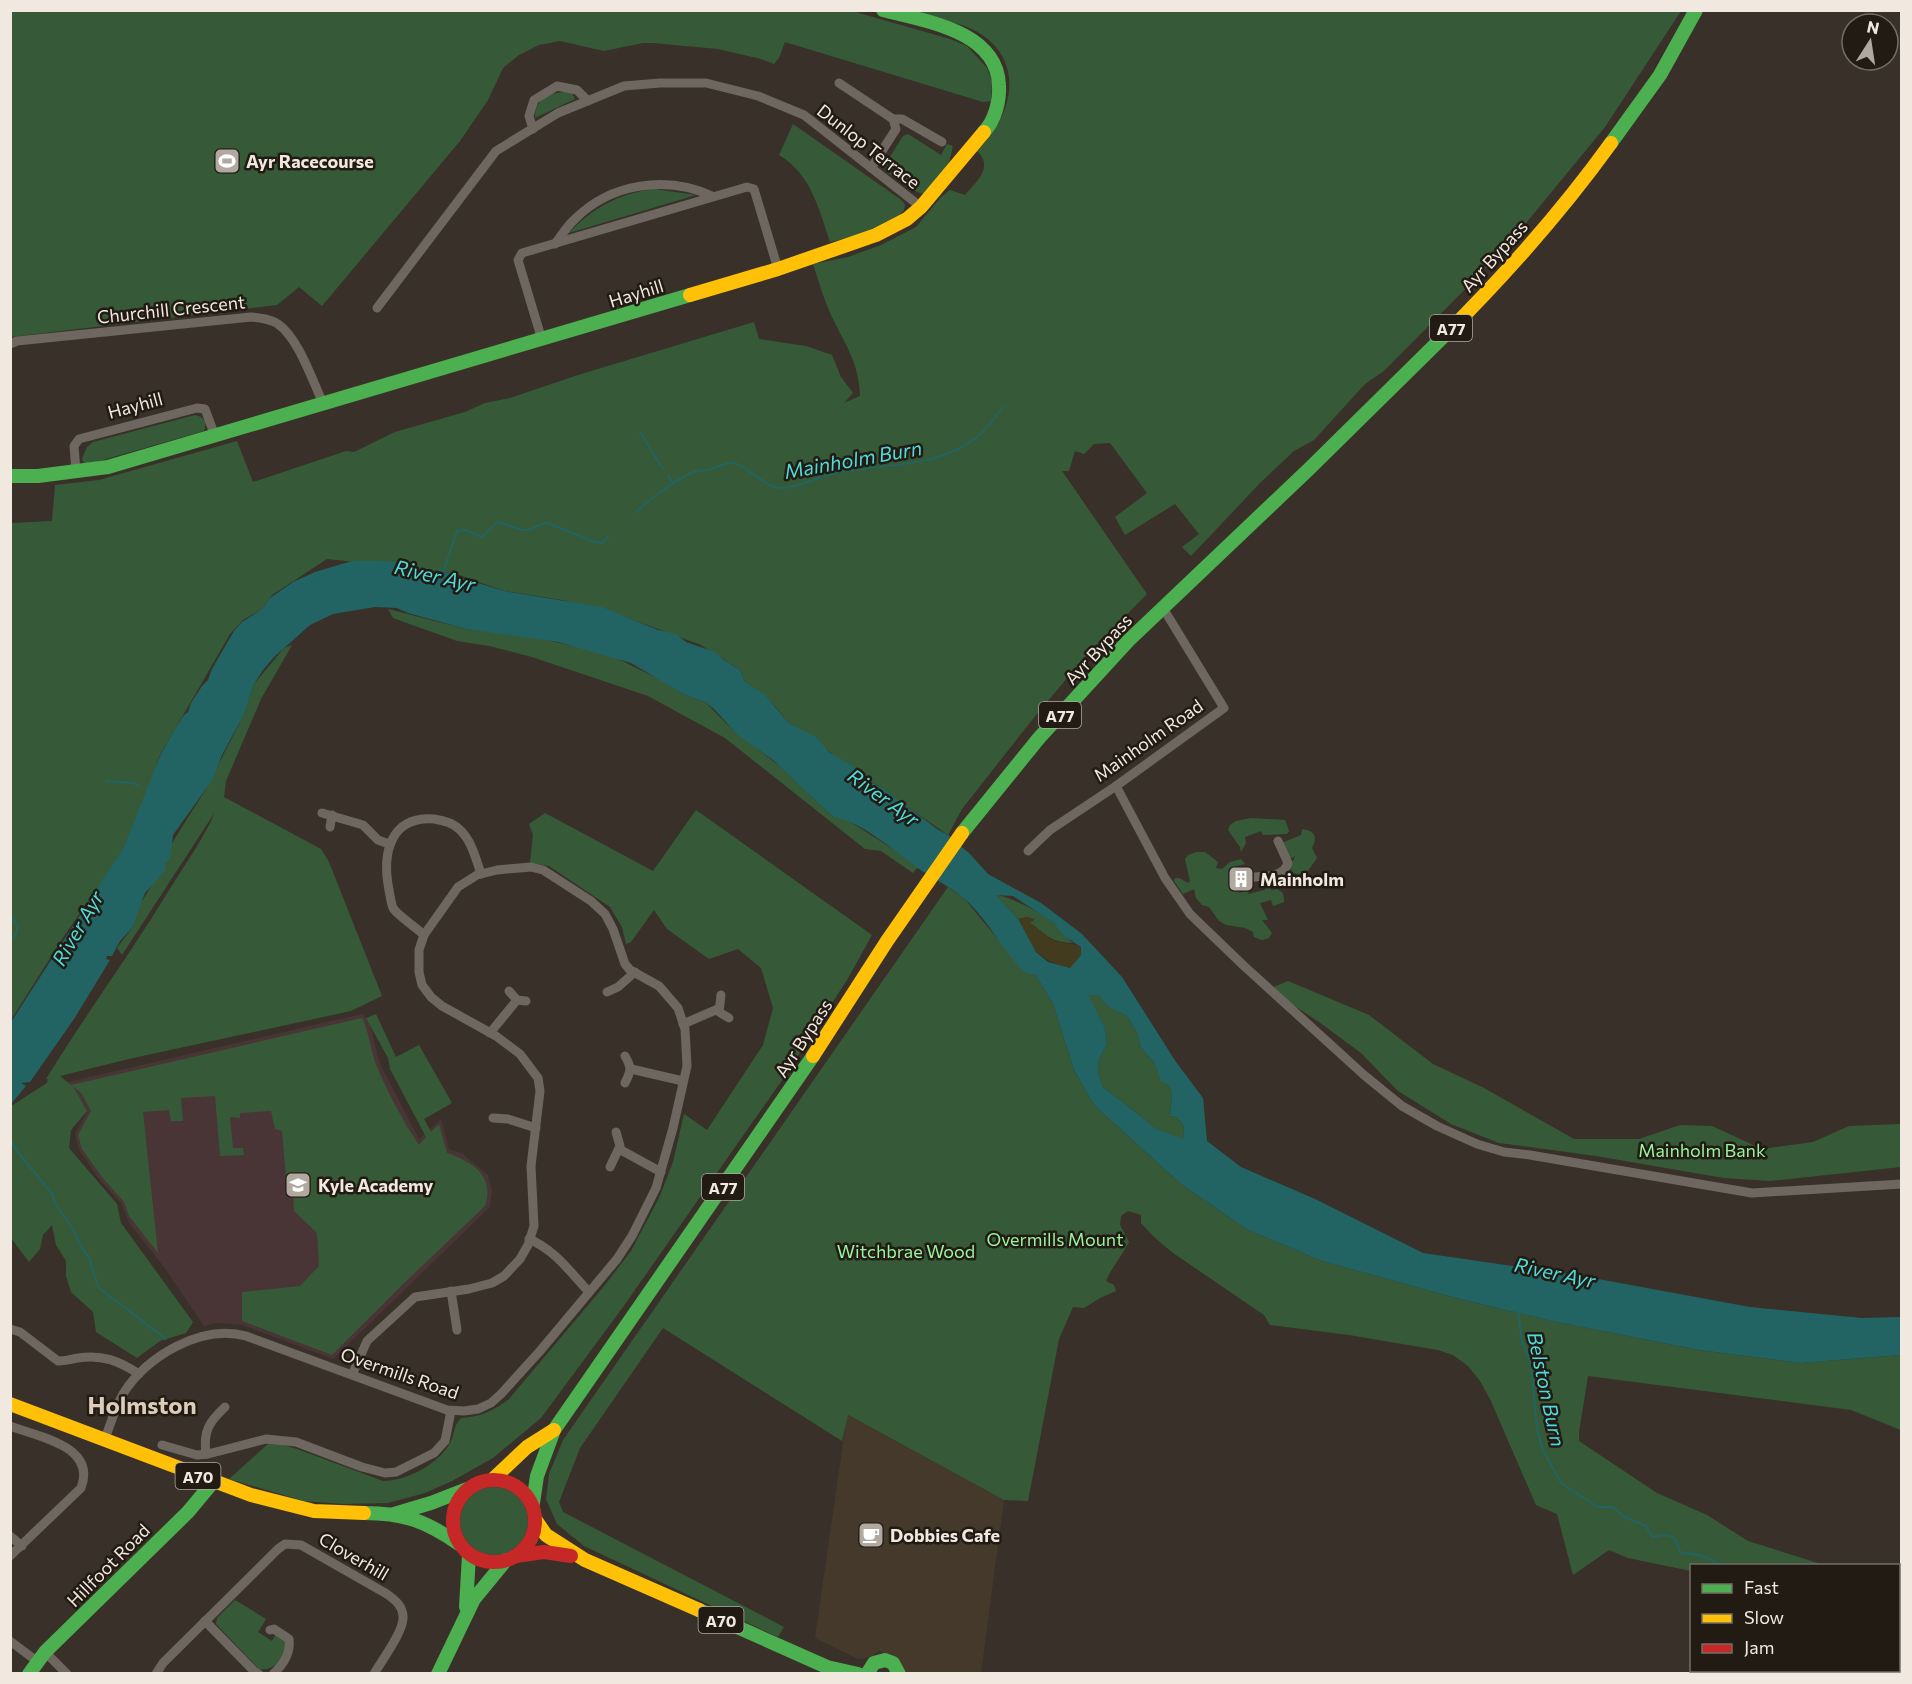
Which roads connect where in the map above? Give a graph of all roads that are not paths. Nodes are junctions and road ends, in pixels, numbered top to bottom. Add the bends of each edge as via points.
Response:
1 (883, 10) edge
2 (1696, 10) edge
3 (905, 14) edge
4 (839, 83) dead end
5 (588, 101) junction
6 (893, 119) junction
7 (533, 129) junction
8 (942, 142) dead end
9 (872, 168) junction
10 (712, 196) junction
11 (921, 207) junction
12 (555, 244) junction
13 (778, 269) junction
14 (377, 308) dead end
15 (542, 340) junction
16 (10, 344) edge
17 (323, 404) junction
18 (215, 436) junction
19 (76, 471) junction
20 (10, 476) edge
21 (1163, 608) junction
22 (1116, 786) junction
23 (322, 813) dead end
24 (332, 815) junction
25 (330, 827) dead end
26 (1278, 841) dead end
27 (389, 844) junction
28 (1028, 851) dead end
29 (481, 874) junction
30 (1253, 878) dead end
31 (424, 935) junction
32 (635, 972) junction
33 (509, 991) dead end
34 (607, 992) dead end
35 (721, 995) dead end
36 (718, 1010) junction
37 (729, 1018) dead end
38 (683, 1024) junction
39 (490, 1033) junction
40 (625, 1056) dead end
41 (631, 1069) junction
42 (683, 1082) junction
43 (625, 1083) dead end
44 (493, 1118) dead end
45 (536, 1128) junction
46 (616, 1132) dead end
47 (619, 1149) junction
48 (609, 1167) dead end
49 (661, 1172) junction
50 (1902, 1184) edge
51 (530, 1239) junction
52 (451, 1291) junction
53 (589, 1292) junction
54 (455, 1314) junction
55 (444, 1316) dead end
56 (10, 1329) edge
57 (457, 1330) dead end
58 (139, 1374) junction
59 (351, 1375) junction
60 (10, 1404) edge
61 (225, 1407) dead end
62 (451, 1411) junction
63 (10, 1426) edge
64 (554, 1430) junction
65 (104, 1441) junction
66 (162, 1445) dead end
67 (206, 1455) junction
68 (493, 1479) junction
69 (213, 1482) junction
70 (467, 1489) junction
71 (533, 1503) junction
72 (394, 1514) junction
73 (535, 1520) junction
74 (10, 1536) edge
75 (459, 1544) junction
76 (22, 1546) junction
77 (469, 1555) junction
78 (10, 1556) edge
79 (511, 1558) junction
80 (585, 1560) junction
81 (465, 1614) junction
82 (206, 1621) junction
83 (270, 1630) dead end
84 (10, 1641) edge
85 (42, 1657) junction
86 (29, 1674) edge
87 (67, 1674) edge
88 (156, 1674) edge
89 (259, 1674) edge
90 (273, 1674) edge
91 (374, 1674) edge
92 (438, 1674) edge
93 (858, 1674) edge
94 (867, 1674) edge
95 (899, 1674) edge

1 - 3 main road
2 - 21 main road, Ayr Bypass / A77 via 1660,75 1583,182 1497,283
3 - 11 main road, Hayhill via 964,34 984,48 996,63 1000,78 997,110 991,124
4 - 6 street
5 - 7 street, Dunlop Terrace
5 - 7 street via 577,90 557,86 534,100 529,116
5 - 9 street, Dunlop Terrace via 624,86 706,82 758,96 804,115
6 - 8 street via 902,119
6 - 9 street via 896,129
7 - 14 street, Dunlop Terrace via 496,151
9 - 11 street, Dunlop Terrace
10 - 12 street
10 - 12 street via 667,183 621,191 596,202 575,219
10 - 13 street via 747,187 754,189
11 - 13 main road, Hayhill via 876,235
12 - 15 street via 522,253 518,260
13 - 15 main road, Hayhill
15 - 17 main road, Hayhill
16 - 17 street, Churchill Crescent via 251,316 267,319 291,336
17 - 18 main road, Hayhill
18 - 19 main road, Hayhill via 108,467
18 - 19 street, Hayhill via 206,409 197,408 79,439 74,447
19 - 20 main road, Hayhill
21 - 22 street, Mainholm Road via 1224,708
21 - 64 main road, Ayr Bypass / A77 via 1039,738 965,829 792,1089
22 - 28 street, Mainholm Road via 1050,830
22 - 50 street via 1165,878 1190,914 1364,1076 1402,1106 1437,1126 1504,1152 1752,1192
23 - 24 street
24 - 25 street
24 - 27 street via 363,825 378,840
26 - 30 street via 1288,863 1286,869 1280,874
27 - 29 street via 402,826 428,819 448,823 459,829 472,848
27 - 31 street via 386,867 393,907
29 - 31 street, Overmills Road via 458,887
29 - 32 street, Overmills Road via 531,867 558,878 605,914 625,964
31 - 39 street, Overmills Road via 419,972 426,991 442,1006
32 - 34 street
32 - 38 street, Overmills Road via 667,993
33 - 39 street via 522,1001
35 - 36 street
36 - 37 street
36 - 38 street
38 - 42 street, Overmills Road via 687,1066
39 - 45 street via 520,1054 538,1078
40 - 41 street
41 - 42 street
41 - 43 street
42 - 49 street, Overmills Road
44 - 45 street
45 - 51 street via 531,1166 534,1226
46 - 47 street
47 - 48 street
47 - 49 street
49 - 53 street, Overmills Road via 632,1236
51 - 52 street via 520,1259 504,1276 492,1283
51 - 53 street via 555,1253
52 - 54 street
52 - 59 street via 415,1297 366,1341
53 - 62 street, Overmills Road via 491,1403 464,1412
54 - 55 street
54 - 57 street
56 - 58 street via 20,1332 58,1361 106,1358
58 - 59 street, Overmills Road via 173,1347 216,1334 234,1333
58 - 65 street, Overmills Road via 122,1395
59 - 62 street, Overmills Road
60 - 65 main road, A70
61 - 67 street via 210,1421 204,1442
62 - 67 street via 445,1441 434,1454 396,1472 362,1467 296,1442 266,1439
63 - 76 street via 70,1449 85,1473 81,1488
64 - 68 main road, Ayr Bypass / A77 via 527,1447
64 - 71 main road, Ayr Bypass / A77 via 537,1476
65 - 69 main road, A70
66 - 67 street
68 - 70 main road, A77
68 - 71 main road via 512,1484
69 - 72 main road, A70 via 315,1511
69 - 85 main road, Hillfoot Road via 188,1512
70 - 72 main road, A70
70 - 75 main road via 452,1515 453,1532
71 - 73 main road, A77
72 - 75 main road, A70 via 420,1521
73 - 79 main road, A77 via 531,1539
73 - 80 main road, A70 via 546,1535
74 - 76 street
75 - 77 main road
76 - 78 street
77 - 79 main road via 488,1562
77 - 81 main road, A77
79 - 80 main road, A70 via 536,1551
79 - 81 main road, A77 via 488,1578
80 - 93 main road, A70 via 827,1667
81 - 92 main road, A77
82 - 88 street, Cloverhill
82 - 89 street
82 - 91 street, Cloverhill via 278,1549 285,1544 301,1545 387,1594 401,1607 401,1627
83 - 90 street via 281,1632 290,1645 289,1653
84 - 85 street
85 - 86 main road, Hillfoot Road
85 - 87 street
94 - 95 main road via 873,1663 882,1660 893,1663

